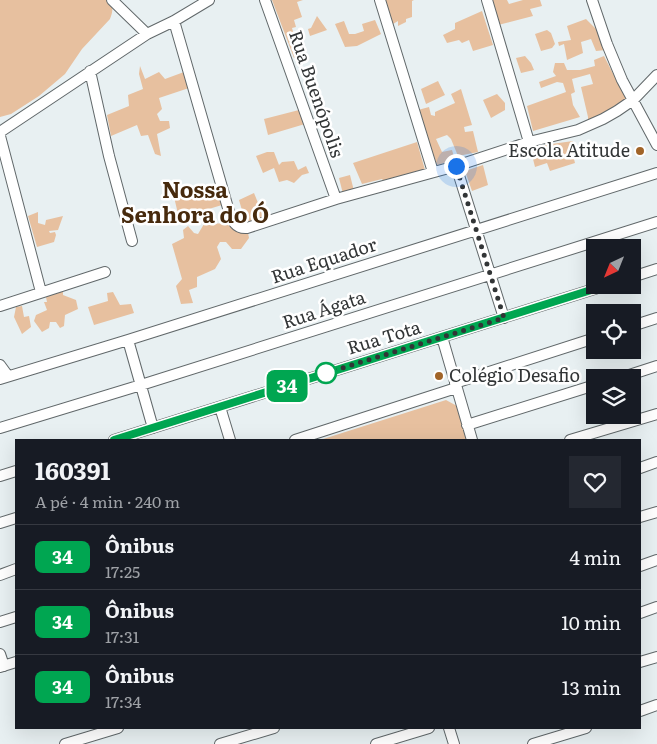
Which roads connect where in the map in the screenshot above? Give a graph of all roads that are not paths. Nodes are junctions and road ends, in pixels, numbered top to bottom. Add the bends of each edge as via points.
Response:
1 (112, 0) edge
2 (209, 0) edge
3 (266, 0) edge
4 (380, 0) edge
5 (487, 0) edge
6 (592, 0) edge
7 (174, 21) junction
8 (147, 34) junction
9 (90, 71) junction
10 (657, 75) edge
11 (632, 100) junction
12 (0, 132) edge
13 (0, 136) edge
14 (529, 142) junction
15 (657, 145) edge
16 (456, 166) junction
17 (433, 172) junction
18 (657, 173) edge
19 (336, 199) junction
20 (657, 222) edge
21 (477, 230) junction
22 (132, 241) dead end
23 (657, 269) edge
24 (105, 272) dead end
25 (491, 274) junction
26 (641, 274) edge
27 (41, 292) junction
28 (586, 292) edge
29 (0, 306) edge
30 (504, 318) junction
31 (657, 318) edge
32 (641, 323) edge
33 (442, 337) junction
34 (128, 340) junction
35 (586, 341) edge
36 (0, 365) edge
37 (657, 366) edge
38 (641, 371) edge
39 (4, 377) edge
40 (141, 385) junction
41 (456, 385) junction
42 (586, 388) edge
43 (220, 407) junction
44 (657, 414) edge
45 (467, 425) junction
46 (0, 428) edge
47 (153, 428) junction
48 (117, 439) edge
49 (230, 439) edge
50 (298, 439) edge
51 (472, 439) edge
52 (573, 439) edge
53 (657, 462) edge
54 (641, 468) edge
55 (15, 471) edge
56 (0, 476) edge
57 (657, 512) edge
58 (641, 517) edge
59 (15, 518) edge
60 (0, 523) edge
61 (657, 560) edge
62 (641, 566) edge
63 (15, 569) edge
64 (0, 575) edge
65 (657, 607) edge
66 (641, 613) edge
67 (15, 616) edge
68 (0, 622) edge
69 (0, 654) edge
70 (657, 657) edge
71 (15, 662) edge
72 (641, 662) edge
73 (2, 667) edge
74 (657, 705) edge
75 (641, 710) edge
76 (115, 729) edge
77 (271, 729) edge
78 (426, 729) edge
79 (449, 729) edge
80 (583, 729) edge
81 (65, 744) edge
82 (220, 744) edge
83 (376, 744) edge
84 (454, 744) edge
85 (533, 744) edge

1 - 8 street
2 - 7 street
3 - 19 street, Rua Buenópolis
4 - 17 street
5 - 14 street
6 - 11 street
7 - 8 street
7 - 19 street via 235,226 247,228
8 - 9 street
9 - 12 street
9 - 22 street
10 - 11 street
11 - 14 street via 603,119 578,130
11 - 15 street
13 - 27 street
14 - 16 street
16 - 17 street
16 - 21 street
17 - 19 street
18 - 21 street, Rua Equador
20 - 25 street, Rua Ágata
21 - 25 street
21 - 34 street, Rua Equador
23 - 26 street
24 - 27 street
25 - 30 street
25 - 40 street, Rua Ágata
27 - 29 street
28 - 30 street, Rua Tota
30 - 33 street, Rua Tota
31 - 32 street
33 - 41 street
33 - 43 street, Rua Tota
34 - 39 street, Rua Equador
34 - 40 street
35 - 41 street
36 - 39 street
37 - 38 street
40 - 46 street, Rua Ágata
40 - 47 street
41 - 45 street
41 - 50 street
42 - 45 street
43 - 47 street, Rua Tota
43 - 49 street
44 - 52 street
45 - 51 street
47 - 48 street, Rua Tota
53 - 54 street
55 - 56 street
57 - 58 street
59 - 60 street
61 - 62 street
63 - 64 street
65 - 66 street
67 - 68 street
69 - 73 street
70 - 72 street
71 - 73 street
74 - 75 street
76 - 81 street
77 - 82 street
78 - 83 street
79 - 84 street
80 - 85 street

